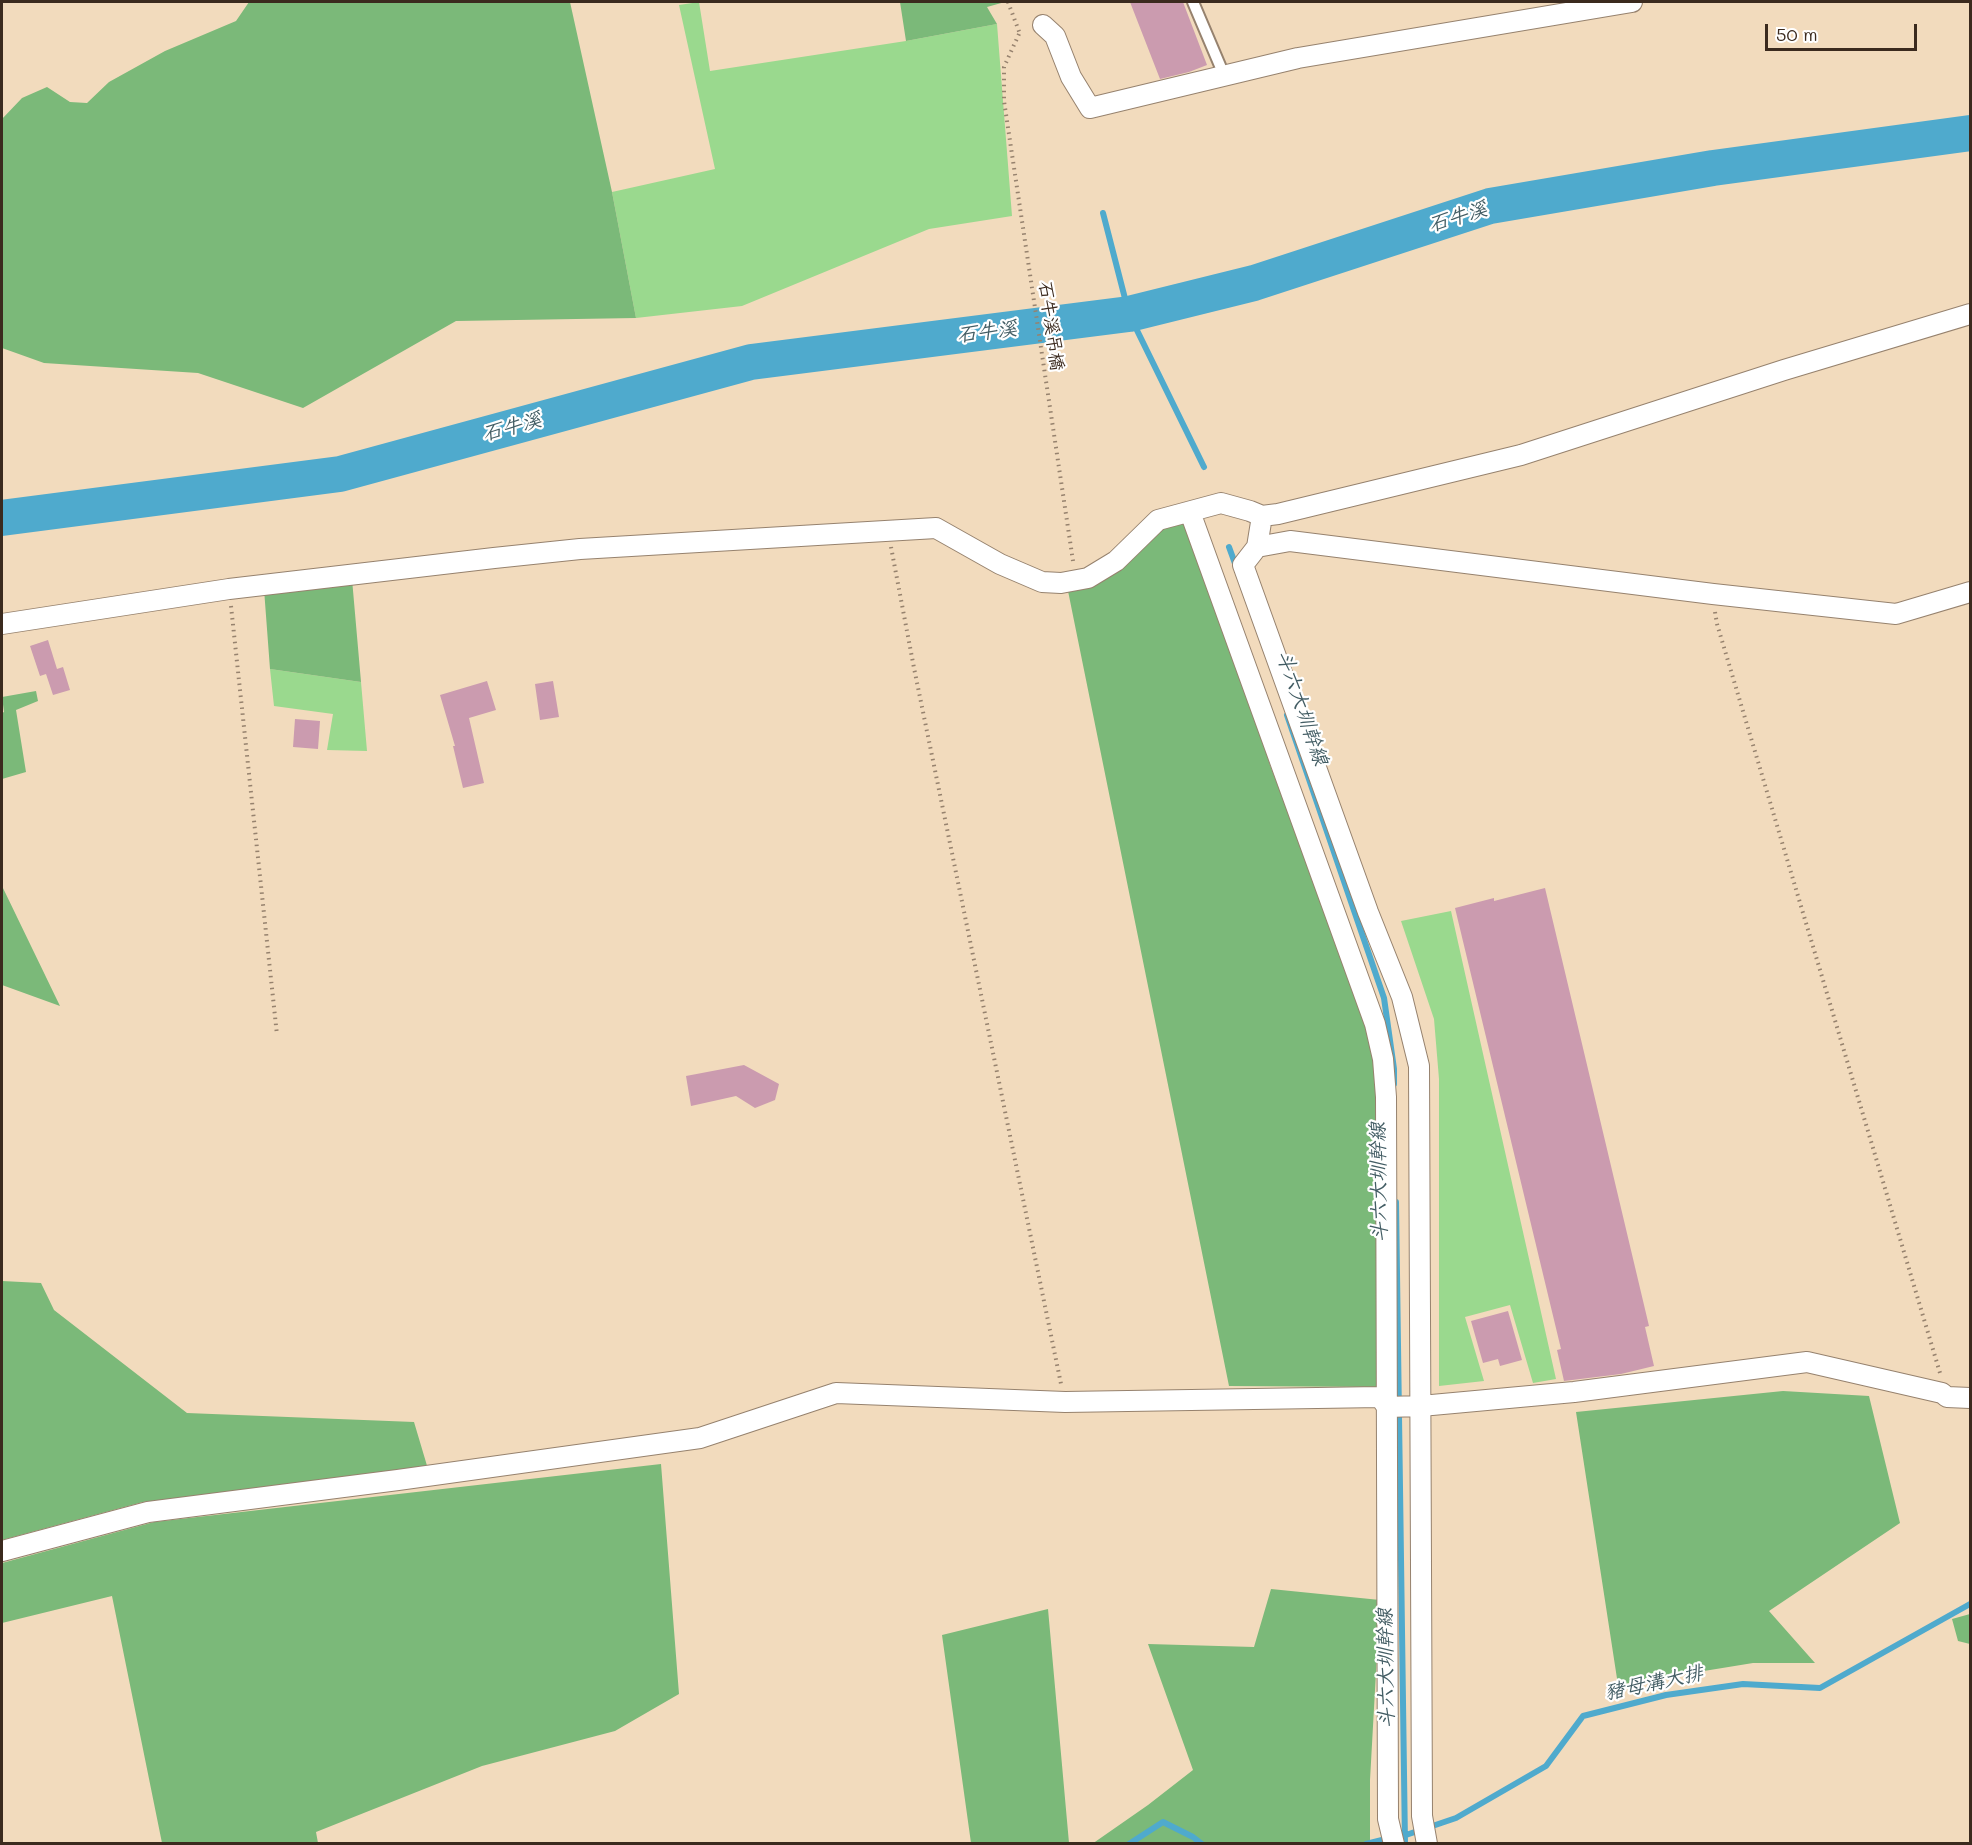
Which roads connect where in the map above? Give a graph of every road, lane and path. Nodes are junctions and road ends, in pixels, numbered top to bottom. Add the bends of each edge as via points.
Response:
1 (1008, 2) edge
2 (1193, 2) edge
3 (1632, 2) edge
4 (1034, 29) joint
5 (1019, 34) junction
6 (1224, 75) junction
7 (1971, 314) edge
8 (1190, 512) junction
9 (1256, 514) junction
10 (889, 532) junction
11 (1257, 547) junction
12 (1071, 554) dead end
13 (229, 589) junction
14 (1971, 592) edge
15 (1713, 594) junction
16 (2, 624) edge
17 (277, 1035) dead end
18 (1947, 1397) junction
19 (1971, 1398) edge
20 (1065, 1402) junction
21 (1421, 1406) junction
22 (1387, 1407) junction
23 (2, 1551) edge
24 (1427, 1843) edge
25 (1394, 1844) edge

1 - 5 path
2 - 6 lane
3 - 6 street via 1358,47
4 - 5 path
4 - 6 street via 1055,36 1071,76 1090,108
5 - 12 path, 石牛溪吊橋 via 1004,67 1004,101
7 - 9 street via 1521,454
8 - 9 street via 1221,503
8 - 10 street via 1158,520 1116,561 1088,578 1061,583 1042,582 1000,564 936,528
8 - 22 street via 1371,1013 1383,1059
9 - 11 street
10 - 13 street via 580,549
10 - 20 path
11 - 15 street via 1290,541
11 - 21 street via 1243,565 1402,997 1419,1066
13 - 16 street
13 - 17 path
14 - 15 street via 1896,614
15 - 18 path via 1717,624
18 - 19 street
18 - 21 street via 1807,1362 1574,1392
20 - 22 street via 1380,1397
20 - 23 street via 836,1393 700,1438 148,1512
21 - 22 street
21 - 24 street via 1422,1816
22 - 25 street via 1388,1819

